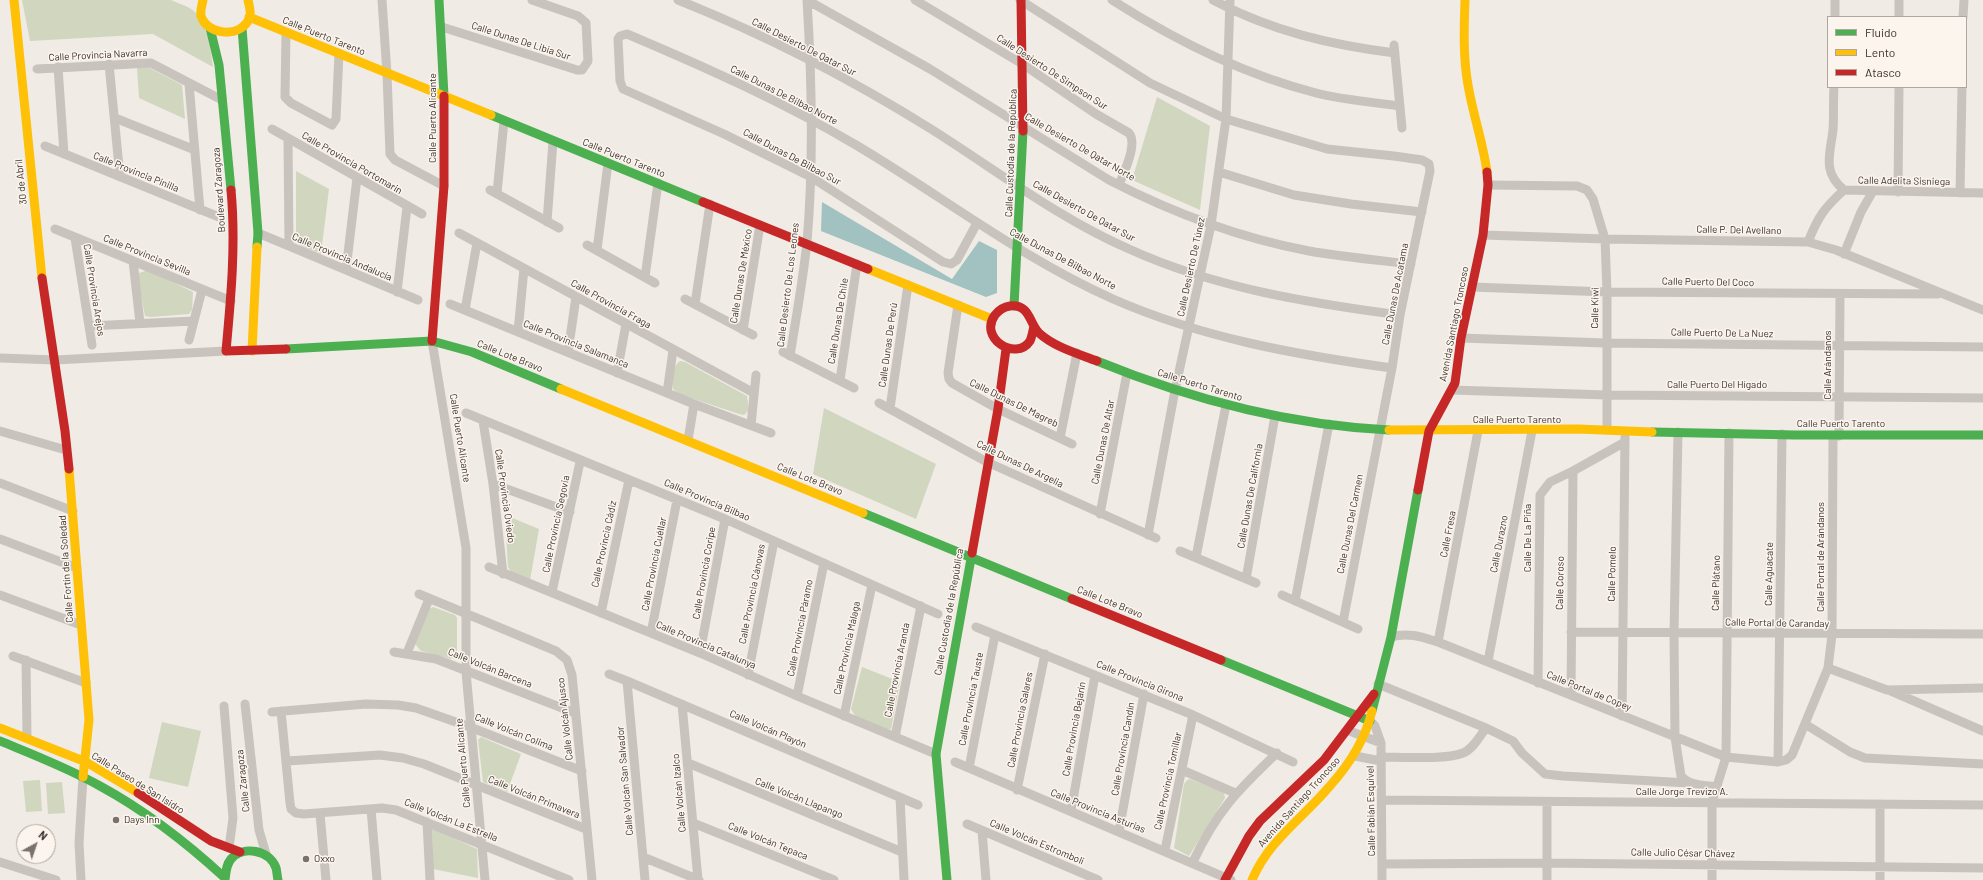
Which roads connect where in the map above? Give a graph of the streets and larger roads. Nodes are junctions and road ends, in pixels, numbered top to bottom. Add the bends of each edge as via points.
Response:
1 (14, 0) edge
2 (248, 0) edge
3 (382, 0) edge
4 (439, 0) edge
5 (532, 0) edge
6 (678, 0) edge
7 (807, 0) edge
8 (915, 0) edge
9 (1021, 0) edge
10 (1112, 0) edge
11 (1213, 0) edge
12 (1465, 0) edge
13 (1835, 0) edge
14 (1899, 0) edge
15 (1964, 0) edge
16 (200, 1) edge
17 (1230, 5) edge
18 (1835, 16) edge
19 (1899, 16) edge
20 (1963, 16) edge
21 (249, 17) junction
22 (442, 27) junction
23 (210, 28) junction
24 (242, 28) junction
25 (286, 33) junction
26 (623, 34) joint
27 (339, 53) junction
28 (811, 61) junction
29 (109, 64) junction
30 (1229, 64) junction
31 (1024, 65) junction
32 (58, 67) junction
33 (37, 69) dead end
34 (388, 74) junction
35 (189, 84) junction
36 (1834, 88) edge
37 (1898, 88) edge
38 (1962, 88) edge
39 (444, 97) junction
40 (222, 100) junction
41 (1400, 106) junction
42 (115, 118) junction
43 (1226, 119) junction
44 (504, 121) junction
45 (812, 121) junction
46 (1024, 128) junction
47 (1402, 128) dead end
48 (272, 129) dead end
49 (288, 139) junction
50 (553, 141) junction
51 (45, 146) dead end
52 (195, 150) junction
53 (64, 154) junction
54 (608, 163) junction
55 (1220, 172) junction
56 (120, 177) junction
57 (810, 177) junction
58 (357, 178) junction
59 (658, 183) junction
60 (1119, 185) junction
61 (1488, 185) junction
62 (444, 186) junction
63 (1022, 190) junction
64 (1844, 190) junction
65 (1873, 191) junction
66 (1898, 192) junction
67 (1960, 193) junction
68 (1983, 193) edge
69 (710, 204) junction
70 (408, 207) junction
71 (200, 210) junction
72 (1422, 212) junction
73 (422, 214) dead end
74 (219, 217) dead end
75 (547, 222) junction
76 (977, 223) junction
77 (760, 225) junction
78 (1211, 225) junction
79 (559, 228) dead end
80 (56, 229) dead end
81 (258, 233) junction
82 (459, 233) dead end
83 (1483, 235) junction
84 (75, 238) junction
85 (1604, 239) junction
86 (1808, 242) junction
87 (477, 243) junction
88 (807, 243) junction
89 (587, 245) dead end
90 (289, 246) junction
91 (1018, 249) junction
92 (597, 250) junction
93 (1844, 254) junction
94 (133, 261) junction
95 (857, 264) junction
96 (1411, 264) junction
97 (524, 268) junction
98 (346, 270) junction
99 (1200, 276) junction
100 (645, 277) junction
101 (655, 283) dead end
102 (908, 285) junction
103 (1472, 287) junction
104 (202, 290) junction
105 (397, 292) junction
106 (1607, 292) junction
107 (1840, 294) junction
108 (1943, 294) junction
109 (576, 297) junction
110 (685, 299) dead end
111 (418, 300) dead end
112 (231, 301) junction
113 (450, 304) dead end
114 (695, 304) junction
115 (958, 305) junction
116 (1014, 306) junction
117 (465, 310) junction
118 (1983, 310) edge
119 (1400, 315) junction
120 (992, 319) junction
121 (194, 321) junction
122 (140, 323) junction
123 (626, 324) junction
124 (89, 326) junction
125 (1034, 326) junction
126 (1190, 327) junction
127 (743, 330) junction
128 (518, 332) junction
129 (753, 335) dead end
130 (1461, 338) junction
131 (189, 340) dead end
132 (432, 341) junction
133 (1606, 343) junction
134 (92, 345) dead end
135 (1839, 345) junction
136 (1064, 347) junction
137 (1983, 347) edge
138 (1021, 348) junction
139 (1006, 349) junction
140 (673, 350) junction
141 (226, 351) junction
142 (252, 351) junction
143 (568, 352) junction
144 (1077, 353) junction
145 (786, 354) joint
146 (0, 358) edge
147 (55, 360) junction
148 (1392, 368) junction
149 (617, 373) junction
150 (1127, 373) junction
151 (756, 376) dead end
152 (840, 380) junction
153 (854, 388) dead end
154 (1175, 390) junction
155 (1452, 390) junction
156 (667, 393) junction
157 (754, 393) junction
158 (1607, 395) junction
159 (1839, 397) junction
160 (1983, 398) edge
161 (879, 402) dead end
162 (694, 404) junction
163 (1226, 405) junction
164 (890, 408) junction
165 (998, 409) junction
166 (466, 413) dead end
167 (1275, 416) junction
168 (483, 421) junction
169 (1328, 424) junction
170 (751, 425) junction
171 (1379, 429) junction
172 (1607, 430) junction
173 (0, 431) edge
174 (1429, 431) junction
175 (1478, 431) junction
176 (1532, 431) junction
177 (1626, 432) junction
178 (1678, 432) junction
179 (771, 433) dead end
180 (1729, 433) junction
181 (1782, 434) junction
182 (1983, 435) edge
183 (1836, 436) junction
184 (1060, 438) junction
185 (688, 440) junction
186 (1625, 442) junction
187 (1072, 444) dead end
188 (66, 450) junction
189 (580, 462) junction
190 (987, 462) junction
191 (1573, 471) junction
192 (629, 480) junction
193 (0, 483) edge
194 (493, 484) junction
195 (677, 500) junction
196 (73, 511) junction
197 (570, 512) junction
198 (1100, 514) junction
199 (725, 519) junction
200 (1152, 536) joint
201 (0, 539) edge
202 (774, 541) junction
203 (1180, 551) dead end
204 (970, 557) junction
205 (1196, 557) junction
206 (824, 563) junction
207 (489, 567) dead end
208 (77, 568) junction
209 (503, 574) junction
210 (1246, 579) junction
211 (1256, 583) dead end
212 (872, 585) junction
213 (552, 592) junction
214 (0, 594) edge
215 (418, 594) dead end
216 (1282, 595) dead end
217 (429, 599) junction
218 (1295, 601) junction
219 (921, 606) junction
220 (601, 613) junction
221 (465, 614) junction
222 (938, 614) dead end
223 (1343, 622) junction
224 (81, 625) junction
225 (976, 626) dead end
226 (1358, 629) dead end
227 (1571, 632) junction
228 (1623, 632) junction
229 (1674, 632) junction
230 (652, 633) junction
231 (1779, 633) junction
232 (1727, 634) junction
233 (1983, 634) edge
234 (995, 635) junction
235 (1832, 635) junction
236 (1390, 637) junction
237 (1438, 642) junction
238 (394, 652) dead end
239 (407, 653) junction
240 (700, 653) junction
241 (1045, 654) junction
242 (13, 656) dead end
243 (26, 660) junction
244 (1488, 661) junction
245 (1828, 668) junction
246 (466, 672) junction
247 (609, 674) dead end
248 (1095, 674) junction
249 (748, 675) junction
250 (627, 681) junction
251 (86, 683) junction
252 (1538, 683) junction
253 (1377, 688) junction
254 (1983, 688) edge
255 (1887, 690) junction
256 (1144, 694) junction
257 (1570, 695) junction
258 (797, 696) junction
259 (245, 704) dead end
260 (682, 704) junction
261 (224, 706) dead end
262 (282, 711) junction
263 (272, 712) dead end
264 (575, 713) junction
265 (1193, 715) junction
266 (844, 716) junction
267 (1356, 716) junction
268 (1622, 716) junction
269 (1370, 721) junction
270 (1804, 724) junction
271 (470, 727) junction
272 (0, 728) edge
273 (1486, 728) junction
274 (1347, 730) junction
275 (1983, 731) edge
276 (1363, 736) junction
277 (895, 737) junction
278 (27, 738) junction
279 (1675, 738) junction
280 (0, 741) edge
281 (1381, 743) junction
282 (1277, 753) junction
283 (936, 754) junction
284 (1355, 756) junction
285 (1726, 758) junction
286 (1381, 759) junction
287 (86, 762) junction
288 (286, 762) junction
289 (955, 762) dead end
290 (1293, 762) dead end
291 (1780, 762) junction
292 (688, 764) junction
293 (1983, 764) edge
294 (969, 768) junction
295 (1182, 770) junction
296 (582, 772) junction
297 (83, 776) junction
298 (1690, 783) junction
299 (476, 785) junction
300 (1717, 787) junction
301 (1017, 790) junction
302 (1235, 793) junction
303 (900, 797) junction
304 (1382, 800) junction
305 (1712, 802) junction
306 (1547, 803) junction
307 (1880, 804) junction
308 (918, 805) dead end
309 (1983, 806) edge
310 (371, 809) junction
311 (1071, 811) junction
312 (320, 814) junction
313 (427, 822) junction
314 (693, 823) junction
315 (967, 824) dead end
316 (586, 829) junction
317 (982, 831) junction
318 (1119, 831) junction
319 (482, 845) junction
320 (229, 848) junction
321 (1165, 850) junction
322 (240, 852) junction
323 (902, 852) junction
324 (266, 854) junction
325 (644, 857) junction
326 (0, 862) edge
327 (1193, 862) junction
328 (1548, 862) junction
329 (1382, 864) junction
330 (1712, 865) junction
331 (1880, 866) junction
332 (1983, 868) edge
333 (542, 870) junction
334 (278, 876) edge
335 (225, 879) edge
336 (1228, 879) edge
337 (56, 880) edge
338 (81, 880) edge
339 (287, 880) edge
340 (326, 880) edge
341 (377, 880) edge
342 (430, 880) edge
343 (485, 880) edge
344 (543, 880) edge
345 (569, 880) edge
346 (592, 880) edge
347 (645, 880) edge
348 (698, 880) edge
349 (834, 880) edge
350 (904, 880) edge
351 (947, 880) edge
352 (986, 880) edge
353 (1098, 880) edge
354 (1252, 880) edge
355 (1382, 880) edge
356 (1548, 880) edge
357 (1712, 880) edge
358 (1880, 880) edge

1 - 147 street, 30 de Abril via 38,249
2 - 21 street
3 - 34 street
4 - 22 street, Calle Puerto Alicante
5 - 22 street, Calle Dunas De Libia Sur via 578,16 586,23 588,61 582,70
6 - 28 street, Calle Desierto De Qatar Sur via 734,23
7 - 28 street, Calle Desierto De Los Leones
7 - 46 street, Calle Desierto De Qatar Norte via 930,69
8 - 31 street, Calle Desierto De Simpson Sur
9 - 31 street, Calle Custodia de la República
9 - 43 street via 1150,84
10 - 30 street via 1167,35
11 - 17 street
12 - 61 street, Avenida Santiago Troncoso via 1464,44 1468,86 1484,150
13 - 18 street
14 - 19 street
15 - 20 street
16 - 23 street, Boulevard Zaragoza via 204,20
17 - 30 street, Calle Desierto De Túnez
17 - 41 street via 1262,23 1308,38 1338,45 1395,49
21 - 24 street
21 - 25 street, Calle Puerto Tarento
22 - 39 street, Calle Puerto Alicante
23 - 24 street via 226,34
23 - 40 street, Boulevard Zaragoza
24 - 81 street
25 - 27 street, Calle Puerto Tarento
25 - 27 street via 286,97 291,103 332,125 336,118
26 - 45 street, Calle Dunas De Bilbao Norte via 705,67
26 - 57 street, Calle Dunas De Bilbao Sur via 618,39 620,80 624,89 724,134
27 - 34 street, Calle Puerto Tarento
28 - 45 street, Calle Desierto De Los Leones
28 - 63 street, Calle Desierto De Qatar Sur via 930,129
29 - 32 street, Calle Provincia Navarra
29 - 35 street, Calle Provincia Navarra via 151,63
29 - 42 street
30 - 41 street via 1317,93
30 - 43 street, Calle Desierto De Túnez
31 - 46 street, Calle Custodia de la República
31 - 60 street, Calle Desierto De Simpson Sur via 1132,136 1133,144
32 - 33 street, Calle Provincia Navarra
32 - 53 street
34 - 39 street, Calle Puerto Tarento
34 - 62 street via 390,154 395,160
35 - 40 street, Calle Provincia Navarra
35 - 52 street
36 - 64 street, Calle Adelita Sisniega via 1833,130 1828,160 1834,182
37 - 66 street
38 - 67 street
39 - 44 street, Calle Puerto Tarento
39 - 62 street, Calle Puerto Alicante
40 - 112 street, Boulevard Zaragoza via 234,223
41 - 47 street
42 - 52 street
42 - 56 street
43 - 55 street, Calle Desierto De Túnez
43 - 72 street, Calle Dunas De Acatama via 1327,150 1422,160 1429,164 1430,171
44 - 50 street, Calle Puerto Tarento
44 - 75 street via 493,192
45 - 57 street, Calle Desierto De Los Leones
45 - 76 street, Calle Dunas De Bilbao Norte via 907,176
46 - 60 street, Calle Desierto De Qatar Norte
46 - 63 street, Calle Custodia de la República
48 - 49 street, Calle Provincia Portomarin
49 - 58 street, Calle Provincia Portomarin
49 - 90 street
50 - 54 street, Calle Puerto Tarento
50 - 75 street
51 - 53 street, Calle Provincia Pinilla
52 - 71 street
53 - 56 street, Calle Provincia Pinilla
54 - 59 street, Calle Puerto Tarento
54 - 92 street
55 - 72 street via 1294,195
55 - 78 street, Calle Desierto De Túnez
56 - 71 street, Calle Provincia Pinilla
57 - 76 street, Calle Dunas De Bilbao Sur via 947,264 957,260
57 - 88 street, Calle Desierto De Los Leones
58 - 70 street, Calle Provincia Portomarin
58 - 98 street
59 - 69 street, Calle Puerto Tarento
59 - 100 street
60 - 78 street, Calle Desierto De Qatar Norte
61 - 83 street, Avenida Santiago Troncoso
61 - 85 street, Calle Kiwi via 1577,186 1587,190 1593,199
62 - 132 street, Calle Puerto Alicante
63 - 91 street, Calle Custodia de la República
63 - 99 street, Calle Desierto De Qatar Sur via 1127,249
64 - 65 street, Calle Adelita Sisniega
64 - 86 street via 1826,206
65 - 66 street, Calle Adelita Sisniega
65 - 93 street via 1861,212
66 - 67 street, Calle Adelita Sisniega
67 - 68 street, Calle Adelita Sisniega
69 - 77 street, Calle Puerto Tarento
69 - 114 street
70 - 73 street, Calle Provincia Portomarin
70 - 105 street
71 - 74 street, Calle Provincia Pinilla
72 - 96 street, Calle Dunas De Acatama
75 - 79 street
76 - 91 street, Calle Dunas De Bilbao Norte
77 - 88 street, Calle Puerto Tarento
77 - 127 street, Calle Dunas De México
78 - 96 street, Calle Desierto De Qatar Norte via 1308,251
78 - 99 street, Calle Desierto De Túnez
80 - 84 street, Calle Provincia Sevilla
81 - 90 street, Calle Provincia Andalucía
81 - 142 street
82 - 87 street, Calle Provincia Fraga
83 - 85 street, Calle P. Del Avellano
83 - 103 street, Avenida Santiago Troncoso
84 - 94 street, Calle Provincia Sevilla
84 - 124 street, Calle Provincia Arejos
85 - 86 street, Calle P. Del Avellano
85 - 106 street, Calle Kiwi
86 - 93 street, Calle P. Del Avellano
87 - 97 street, Calle Provincia Fraga
87 - 117 street
88 - 95 street, Calle Puerto Tarento
88 - 145 street, Calle Desierto De Los Leones
89 - 92 street
90 - 98 street, Calle Provincia Andalucía
91 - 116 street, Calle Custodia de la República
91 - 126 street, Calle Dunas De Bilbao Norte via 1113,298
92 - 100 street
93 - 108 street, Calle P. Del Avellano
94 - 104 street, Calle Provincia Sevilla
94 - 122 street
95 - 102 street, Calle Puerto Tarento
95 - 152 street, Calle Dunas De Chile
96 - 119 street, Calle Dunas De Acatama
97 - 109 street, Calle Provincia Fraga
97 - 128 street
98 - 105 street, Calle Provincia Andalucía
99 - 119 street, Calle Desierto De Qatar Sur via 1293,299
99 - 126 street, Calle Desierto De Túnez
100 - 101 street
102 - 115 street, Calle Puerto Tarento
102 - 164 street, Calle Dunas De Perú
103 - 106 street, Calle Puerto Del Coco
103 - 130 street, Avenida Santiago Troncoso
104 - 112 street, Calle Provincia Sevilla
104 - 121 street
105 - 111 street, Calle Provincia Andalucía
106 - 107 street, Calle Puerto Del Coco
106 - 133 street, Calle Kiwi
107 - 108 street, Calle Puerto Del Coco
107 - 135 street, Calle Arándanos
108 - 118 street, Calle P. Del Avellano
109 - 123 street, Calle Provincia Fraga
109 - 143 street
110 - 114 street, Calle Dunas De México
112 - 141 street, Boulevard Zaragoza
113 - 117 street, Calle Provincia Salamanca
114 - 127 street, Calle Dunas De México
115 - 120 street, Calle Puerto Tarento
115 - 165 street, Calle Dunas De Magreb via 949,378 957,387
116 - 120 street via 1001,309
116 - 125 street via 1025,310 1033,320
117 - 128 street, Calle Provincia Salamanca
119 - 148 street, Calle Dunas De Acatama
120 - 139 street via 990,326 994,340
121 - 122 street
121 - 131 street
122 - 124 street
123 - 140 street, Calle Provincia Fraga
123 - 149 street
124 - 134 street, Calle Provincia Arejos
125 - 136 street, Calle Puerto Tarento via 1044,337
125 - 138 street via 1031,339
126 - 148 street, Calle Dunas De Bilbao Norte via 1289,352
126 - 154 street, Calle Desierto De Túnez
127 - 129 street, Calle Dunas De México
128 - 143 street, Calle Provincia Salamanca
130 - 133 street, Calle Puerto De La Nuez
130 - 155 street, Avenida Santiago Troncoso
132 - 142 street, Calle Lote Bravo
132 - 185 street, Calle Lote Bravo via 472,352
132 - 221 street, Calle Puerto Alicante via 466,548
133 - 135 street, Calle Puerto De La Nuez
133 - 158 street, Calle Kiwi
135 - 137 street, Calle Puerto De La Nuez
135 - 159 street, Calle Arándanos
136 - 138 street, Calle Puerto Tarento via 1039,344
136 - 144 street, Calle Puerto Tarento
138 - 139 street
139 - 165 street, Calle Custodia de la República
140 - 156 street
140 - 157 street, Calle Provincia Fraga
141 - 142 street, Calle Lote Bravo
141 - 147 street
143 - 149 street, Calle Provincia Salamanca
144 - 150 street, Calle Puerto Tarento
144 - 184 street
145 - 152 street, Calle Dunas De Chile
146 - 147 street
147 - 188 street, Calle Fortín de la Soledad
148 - 171 street, Calle Dunas De Acatama
149 - 156 street, Calle Provincia Salamanca
150 - 154 street, Calle Puerto Tarento
150 - 198 street, Calle Dunas De Altar
151 - 157 street
152 - 153 street, Calle Dunas De Chile
154 - 163 street, Calle Puerto Tarento
154 - 200 street, Calle Desierto De Túnez
155 - 158 street, Calle Puerto Del Hígado
155 - 174 street, Avenida Santiago Troncoso
156 - 162 street, Calle Provincia Salamanca
157 - 170 street
158 - 159 street, Calle Puerto Del Hígado
158 - 172 street, Calle Kiwi
159 - 160 street, Calle Puerto Del Hígado
159 - 183 street, Calle Arándanos
161 - 164 street, Calle Dunas De Argelia
162 - 170 street, Calle Provincia Salamanca
162 - 185 street
163 - 167 street, Calle Puerto Tarento
163 - 205 street
164 - 190 street, Calle Dunas De Argelia
165 - 184 street, Calle Dunas De Magreb
165 - 190 street, Calle Custodia de la República
166 - 168 street, Calle Provincia Bilbao
167 - 169 street, Calle Puerto Tarento
167 - 210 street, Calle Dunas De California
168 - 189 street, Calle Provincia Bilbao
168 - 194 street, Calle Provincia Oviedo
169 - 171 street, Calle Puerto Tarento
169 - 218 street
170 - 179 street, Calle Provincia Salamanca
171 - 174 street, Calle Puerto Tarento
171 - 223 street, Calle Dunas Del Carmen
172 - 176 street, Calle Puerto Tarento
172 - 177 street, Calle Puerto Tarento
173 - 188 street
174 - 175 street, Calle Puerto Tarento
174 - 236 street, Avenida Santiago Troncoso
175 - 176 street, Calle Puerto Tarento
175 - 237 street, Calle Fresa
176 - 244 street, Calle Durazno
177 - 178 street, Calle Puerto Tarento
177 - 186 street, Calle Pomelo
178 - 180 street, Calle Puerto Tarento
178 - 229 street
180 - 181 street, Calle Puerto Tarento
180 - 232 street, Calle Plátano
181 - 183 street, Calle Puerto Tarento
181 - 231 street, Calle Aguacate
182 - 183 street, Calle Puerto Tarento
183 - 235 street, Calle Portal de Arándanos
184 - 187 street, Calle Dunas De Magreb
185 - 204 street, Calle Lote Bravo
186 - 191 street, Calle De La Piña
186 - 228 street, Calle Pomelo
188 - 196 street, Calle Fortín de la Soledad
189 - 192 street, Calle Provincia Bilbao
189 - 197 street, Calle Provincia Segovia
190 - 198 street, Calle Dunas De Argelia
190 - 204 street, Calle Custodia de la República
191 - 227 street, Calle Coroso
191 - 252 street, Calle De La Piña via 1550,482 1542,490 1539,500
192 - 195 street, Calle Provincia Bilbao
192 - 220 street, Calle Provincia Cádiz
193 - 196 street
194 - 197 street
194 - 209 street, Calle Provincia Oviedo
195 - 199 street, Calle Provincia Bilbao
195 - 230 street, Calle Provincia Cuéllar
196 - 208 street, Calle Fortín de la Soledad
197 - 213 street, Calle Provincia Segovia
198 - 200 street, Calle Dunas De Argelia
199 - 202 street, Calle Provincia Bilbao
199 - 240 street, Calle Provincia Coripe
201 - 208 street
202 - 206 street, Calle Provincia Bilbao
202 - 249 street, Calle Provincia Cánovas
203 - 205 street
204 - 267 street, Calle Lote Bravo
204 - 283 street, Calle Custodia de la República
205 - 210 street
206 - 212 street, Calle Provincia Bilbao
206 - 258 street, Calle Provincia Páramo
207 - 209 street, Calle Provincia Catalunya
208 - 224 street, Calle Fortín de la Soledad
209 - 213 street, Calle Provincia Catalunya
210 - 211 street
212 - 219 street, Calle Provincia Bilbao
212 - 266 street, Calle Provincia Málaga
213 - 220 street, Calle Provincia Catalunya
214 - 224 street
215 - 217 street, Calle Volcán Ajusco
216 - 218 street
217 - 221 street, Calle Volcán Ajusco
217 - 239 street
218 - 223 street
219 - 222 street, Calle Provincia Bilbao
219 - 277 street, Calle Provincia Aranda
220 - 230 street, Calle Provincia Catalunya
221 - 246 street, Calle Puerto Alicante
221 - 264 street, Calle Volcán Ajusco via 562,655 571,668
223 - 226 street
224 - 251 street, Calle Fortín de la Soledad
225 - 234 street, Calle Provincia Girona
227 - 228 street, Calle Portal de Caranday
227 - 257 street, Calle Coroso
228 - 229 street, Calle Portal de Caranday
228 - 268 street, Calle Pomelo
229 - 232 street, Calle Portal de Caranday
229 - 279 street
230 - 240 street, Calle Provincia Catalunya
231 - 232 street, Calle Portal de Caranday
231 - 235 street, Calle Portal de Caranday
231 - 291 street, Calle Aguacate
232 - 285 street, Calle Plátano
233 - 235 street, Calle Portal de Caranday
234 - 241 street, Calle Provincia Girona
234 - 294 street, Calle Provincia Tauste
235 - 245 street, Calle Portal de Arándanos
236 - 237 street, Calle Portal de Copey via 1411,634
236 - 253 street, Avenida Santiago Troncoso
237 - 244 street, Calle Portal de Copey
238 - 239 street, Calle Volcán Barcena
239 - 246 street, Calle Volcán Barcena via 436,659
240 - 249 street, Calle Provincia Catalunya
241 - 248 street, Calle Provincia Girona
241 - 301 street, Calle Provincia Salares
242 - 243 street
243 - 251 street
243 - 278 street
244 - 252 street, Calle Portal de Copey
245 - 255 street
245 - 270 street, Calle Portal de Arándanos
246 - 264 street, Calle Volcán Barcena
246 - 271 street, Calle Puerto Alicante
247 - 250 street, Calle Volcán Playón
248 - 256 street, Calle Provincia Girona
248 - 311 street, Calle Provincia Bejarín
249 - 258 street, Calle Provincia Catalunya
250 - 260 street, Calle Volcán Playón
250 - 325 street, Calle Volcán San Salvador
251 - 287 street, Calle Fortín de la Soledad via 89,720
252 - 257 street, Calle Portal de Copey
253 - 267 street, Avenida Santiago Troncoso
253 - 269 street, Avenida Santiago Troncoso
253 - 273 street
254 - 255 street
255 - 275 street
256 - 265 street, Calle Provincia Girona
256 - 318 street, Calle Provincia Candín
257 - 268 street, Calle Portal de Copey
258 - 266 street, Calle Provincia Catalunya
259 - 324 street, Calle Zaragoza via 259,830
260 - 292 street, Calle Volcán Izalco
260 - 303 street, Calle Volcán Playón
261 - 320 street, Calle Zaragoza via 232,818
262 - 263 street, Calle Volcán Colima
262 - 271 street, Calle Volcán Colima via 366,704 398,705 432,712
262 - 288 street
264 - 296 street, Calle Volcán Ajusco
265 - 282 street, Calle Provincia Girona
265 - 295 street, Calle Provincia Tomillar
266 - 277 street, Calle Provincia Catalunya
267 - 269 street, Calle Lote Bravo
267 - 274 street, Avenida Santiago Troncoso
268 - 279 street, Calle Portal de Copey
269 - 276 street, Avenida Santiago Troncoso
269 - 281 street
270 - 291 street, Calle Portal de Arándanos via 1792,755
270 - 293 street via 1850,752 1865,758
271 - 296 street, Calle Volcán Colima
271 - 299 street, Calle Puerto Alicante
272 - 278 street, Calle Paseo de San Isidro
273 - 286 street via 1474,744 1463,753 1436,757
273 - 298 street via 1513,742 1545,774
274 - 276 street
274 - 336 street, Avenida Santiago Troncoso via 1324,760 1260,821 1249,836
276 - 281 street
276 - 284 street, Avenida Santiago Troncoso
277 - 283 street, Calle Provincia Catalunya
278 - 287 street, Calle Paseo de San Isidro
279 - 285 street, Calle Portal de Copey
279 - 298 street via 1681,776
280 - 297 street
281 - 286 street, Calle Fabián Esquivel
282 - 290 street, Calle Provincia Girona
282 - 302 street
283 - 351 street, Calle Custodia de la República
284 - 286 street
284 - 354 street, Avenida Santiago Troncoso via 1329,788 1270,847
285 - 291 street, Calle Portal de Copey
285 - 300 street, Calle Plátano
286 - 304 street, Calle Fabián Esquivel
287 - 297 street, Calle Fortín de la Soledad
287 - 320 street, Calle Paseo de San Isidro via 196,832
288 - 299 street, Calle Volcán Primavera via 380,755 424,764
288 - 312 street, Calle Volcán La Estrella via 291,809 296,813
289 - 294 street, Calle Provincia Asturias
292 - 314 street, Calle Volcán Izalco
292 - 323 street, Calle Volcán Llapango
294 - 301 street, Calle Provincia Asturias
295 - 302 street
295 - 321 street, Calle Provincia Tomillar
296 - 316 street, Calle Volcán Ajusco
297 - 335 street via 156,822 207,860
297 - 338 street via 79,843
298 - 300 street
299 - 316 street, Calle Volcán Primavera
299 - 319 street, Calle Puerto Alicante
300 - 305 street, Calle Plátano
301 - 311 street, Calle Provincia Asturias
302 - 327 street via 1205,835
303 - 308 street, Calle Volcán Playón
303 - 323 street
304 - 306 street, Calle Jorge Trevizo A.
304 - 329 street, Calle Fabián Esquivel
305 - 306 street, Calle Jorge Trevizo A.
305 - 307 street, Calle Jorge Trevizo A.
305 - 330 street, Calle Plátano
306 - 328 street
307 - 309 street, Calle Jorge Trevizo A.
307 - 331 street
310 - 312 street, Calle Volcán La Estrella
310 - 313 street, Calle Volcán La Estrella via 396,810
310 - 341 street
311 - 318 street, Calle Provincia Asturias
312 - 340 street
313 - 319 street, Calle Volcán La Estrella
313 - 342 street
314 - 348 street, Calle Volcán Izalco
314 - 349 street, Calle Volcán Tepaca
315 - 317 street, Calle Volcán Estromboli
316 - 346 street, Calle Volcán Ajusco
317 - 352 street
317 - 353 street, Calle Volcán Estromboli
318 - 321 street, Calle Provincia Asturias
319 - 333 street, Calle Volcán La Estrella
319 - 343 street, Calle Puerto Alicante
320 - 322 street, Calle Paseo de San Isidro
321 - 327 street, Calle Provincia Asturias
322 - 324 street via 249,850
322 - 335 street via 229,863
323 - 350 street
324 - 334 street via 274,862
325 - 347 street, Calle Volcán San Salvador
325 - 348 street
326 - 337 street
327 - 336 street, Calle Provincia Asturias
328 - 329 street, Calle Julio César Chávez
328 - 330 street, Calle Julio César Chávez
328 - 356 street
329 - 355 street, Calle Fabián Esquivel
330 - 331 street, Calle Julio César Chávez
330 - 357 street, Calle Plátano
331 - 332 street, Calle Julio César Chávez
331 - 358 street
333 - 344 street
333 - 345 street, Calle Volcán La Estrella
334 - 339 street

